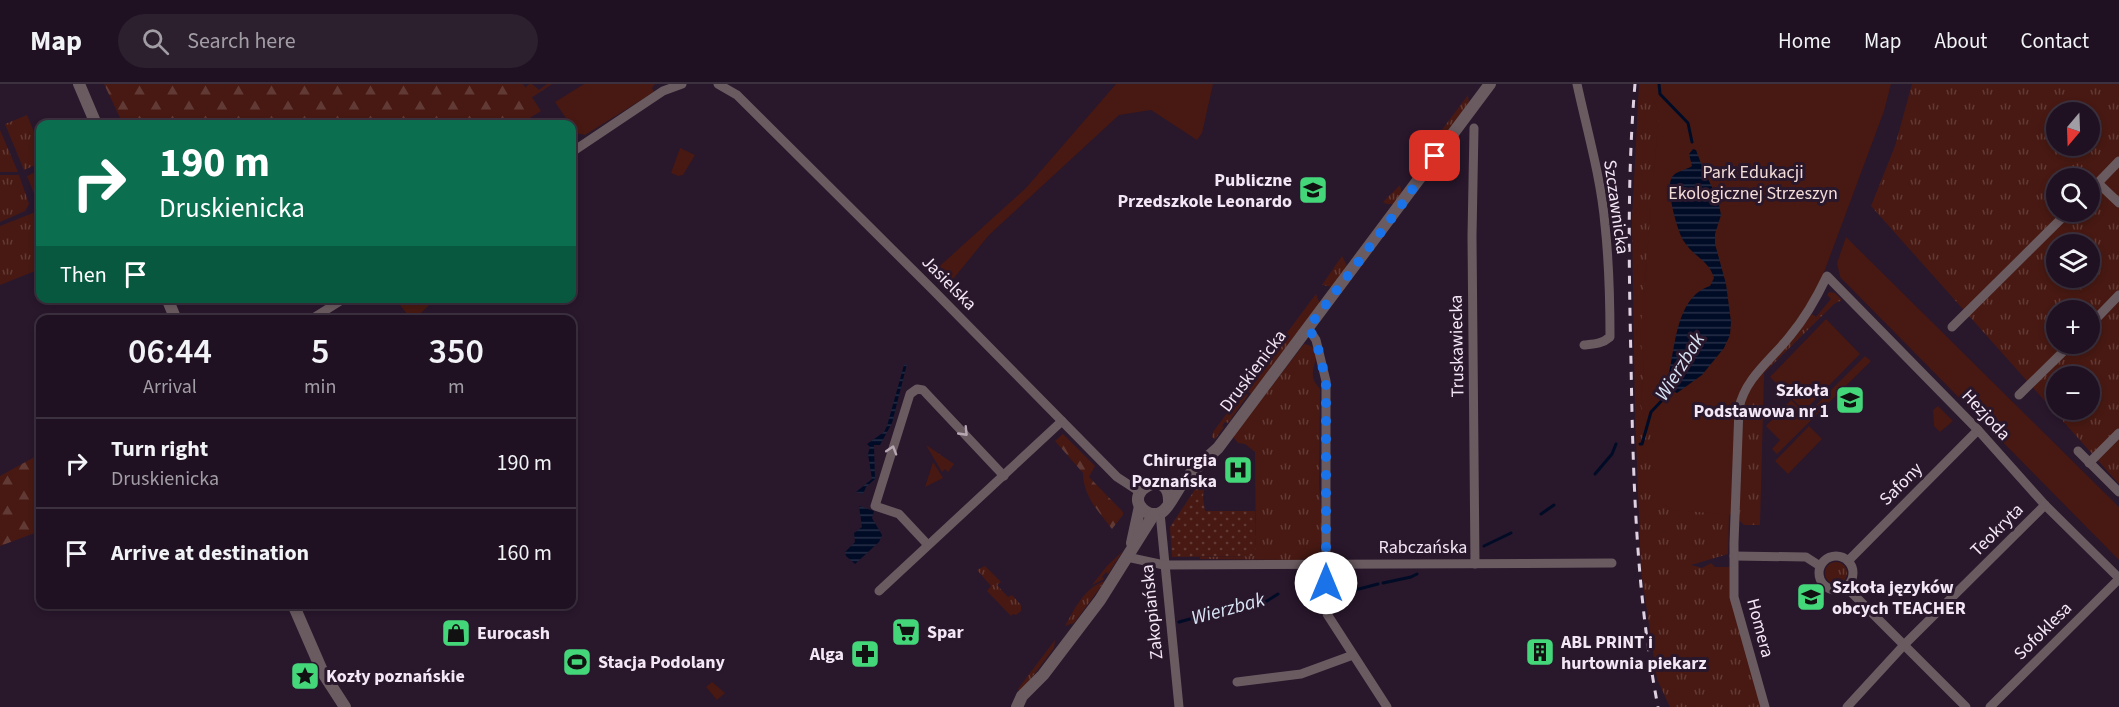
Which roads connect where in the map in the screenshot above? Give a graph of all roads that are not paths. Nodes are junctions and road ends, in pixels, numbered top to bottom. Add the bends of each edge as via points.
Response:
1 (80, 84) edge
2 (682, 84) edge
3 (718, 84) edge
4 (732, 84) edge
5 (1490, 84) edge
6 (1577, 84) edge
7 (666, 87) edge
8 (737, 95) junction
9 (94, 120) edge
10 (1474, 128) dead end
11 (576, 149) edge
12 (2119, 161) edge
13 (2100, 181) edge
14 (2100, 185) edge
15 (2119, 203) edge
16 (2058, 222) edge
17 (1827, 276) joint
18 (2119, 296) edge
19 (337, 303) edge
20 (318, 315) edge
21 (2100, 315) edge
22 (1952, 327) dead end
23 (1308, 328) junction
24 (1584, 345) dead end
25 (2061, 354) edge
26 (2019, 395) dead end
27 (1062, 421) junction
28 (1978, 430) junction
29 (2119, 433) edge
30 (2078, 452) dead end
31 (2089, 463) junction
32 (1191, 474) junction
33 (1004, 476) junction
34 (1161, 485) junction
35 (1140, 492) junction
36 (2119, 492) edge
37 (1169, 502) junction
38 (2045, 505) junction
39 (1140, 506) junction
40 (1157, 514) junction
41 (928, 545) junction
42 (1734, 556) junction
43 (1127, 557) junction
44 (1848, 561) junction
45 (1612, 563) dead end
46 (1326, 564) junction
47 (1475, 564) junction
48 (1164, 565) junction
49 (1820, 566) junction
50 (2119, 579) edge
51 (1846, 587) junction
52 (879, 591) dead end
53 (295, 609) edge
54 (1904, 645) junction
55 (1353, 655) junction
56 (1237, 682) dead end
57 (345, 707) edge
58 (1019, 707) edge
59 (1179, 707) edge
60 (1387, 707) edge
61 (1765, 707) edge
62 (1846, 707) edge
63 (1966, 707) edge
64 (1990, 707) edge

1 - 9 street
2 - 7 street
3 - 8 street, Jasielska
4 - 8 street, Jasielska
5 - 23 street, Druskienicka
6 - 24 street, Szczawnicka via 1605,224 1610,337 1605,342
7 - 11 street
8 - 27 street, Jasielska
10 - 47 street, Truskawiecka
12 - 13 street
14 - 15 street
16 - 22 street
17 - 28 street, Hezjoda
17 - 42 street, Homera via 1791,336 1741,396
18 - 21 street
19 - 20 street
23 - 32 street, Druskienicka via 1218,448
23 - 46 street via 1316,340 1326,381
25 - 26 street
27 - 33 street
27 - 35 street, Jasielska via 1117,477
28 - 38 street, Hezjoda
28 - 44 street, Safony
29 - 31 street
30 - 31 street
31 - 36 street
32 - 34 street, Druskienicka
32 - 37 street, Druskienicka
33 - 41 street
41 -> 33 street via 899,514 875,506 910,394 923,390
34 - 35 street via 1152,483
34 - 37 street via 1168,492
35 - 39 street
37 - 40 street
38 - 50 street, Hezjoda
38 - 54 street, Teokryta
39 - 40 street
39 - 43 street
40 - 43 street
40 - 48 street, Zakopiańska
41 - 52 street
42 - 49 street via 1806,557
42 - 61 street, Homera via 1735,601
43 - 48 street, Rabczańska
43 - 58 street via 1100,600 1022,696
44 - 49 street via 1834,556
44 - 51 street via 1853,571
45 - 47 street, Rabczańska
46 - 47 street, Rabczańska
46 - 48 street, Rabczańska
46 - 55 street via 1328,614
48 - 59 street, Zakopiańska
49 - 51 street via 1820,580 1826,587
50 - 64 street, Sofoklesa
51 - 54 street
53 - 57 street via 323,673
54 - 62 street, Teokryta
54 - 63 street
55 - 56 street via 1301,674
55 - 60 street

